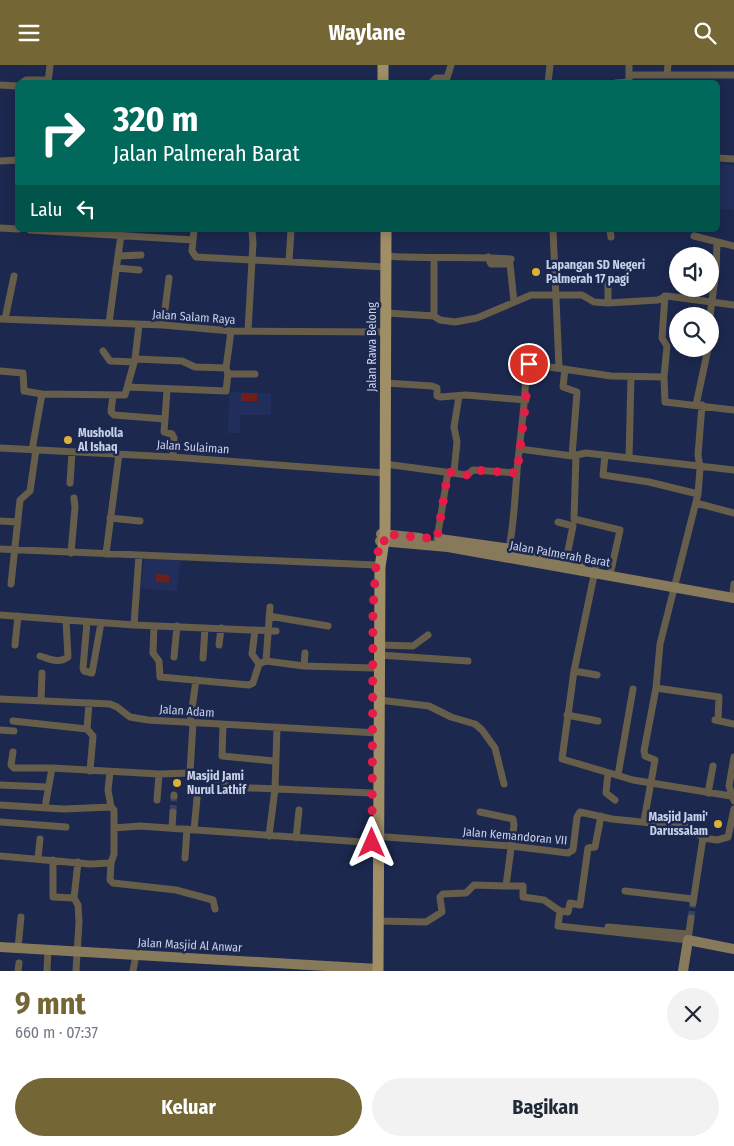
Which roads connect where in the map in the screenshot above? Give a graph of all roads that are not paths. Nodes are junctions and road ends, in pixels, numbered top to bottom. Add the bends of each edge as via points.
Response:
1 (50, 65) edge
2 (383, 65) edge
3 (451, 65) edge
4 (550, 65) edge
5 (629, 65) edge
6 (668, 65) edge
7 (667, 75) junction
8 (734, 75) edge
9 (48, 80) edge
10 (383, 80) edge
11 (434, 80) edge
12 (548, 80) edge
13 (629, 80) edge
14 (0, 85) edge
15 (15, 87) edge
16 (720, 158) edge
17 (734, 159) edge
18 (15, 160) edge
19 (0, 161) edge
20 (0, 228) edge
21 (15, 229) edge
22 (106, 232) edge
23 (194, 232) edge
24 (252, 232) edge
25 (291, 232) edge
26 (386, 232) edge
27 (553, 232) edge
28 (124, 233) edge
29 (163, 234) edge
30 (694, 236) dead end
31 (193, 240) junction
32 (717, 241) junction
33 (734, 246) edge
34 (141, 255) dead end
35 (118, 256) junction
36 (488, 257) junction
37 (434, 259) junction
38 (511, 259) dead end
39 (253, 260) junction
40 (385, 261) junction
41 (289, 262) junction
42 (116, 267) junction
43 (139, 270) dead end
44 (14, 276) dead end
45 (169, 278) dead end
46 (608, 281) dead end
47 (555, 292) junction
48 (665, 296) junction
49 (711, 302) junction
50 (514, 303) junction
51 (608, 303) junction
52 (734, 305) edge
53 (711, 307) edge
54 (386, 313) junction
55 (434, 316) junction
56 (2, 319) edge
57 (109, 323) junction
58 (139, 325) junction
59 (163, 325) junction
60 (230, 331) junction
61 (248, 331) junction
62 (386, 332) junction
63 (103, 351) dead end
64 (707, 357) edge
65 (134, 361) junction
66 (562, 368) junction
67 (0, 371) edge
68 (227, 371) junction
69 (255, 374) dead end
70 (630, 377) junction
71 (664, 377) junction
72 (386, 383) junction
73 (128, 387) junction
74 (167, 390) junction
75 (42, 394) junction
76 (113, 395) junction
77 (459, 396) junction
78 (526, 400) junction
79 (699, 405) junction
80 (734, 410) edge
81 (165, 419) junction
82 (0, 448) edge
83 (520, 449) junction
84 (34, 450) junction
85 (72, 452) junction
86 (119, 455) junction
87 (604, 455) junction
88 (574, 456) junction
89 (173, 457) junction
90 (629, 458) junction
91 (699, 465) junction
92 (385, 469) junction
93 (734, 470) edge
94 (451, 472) junction
95 (517, 473) junction
96 (70, 483) dead end
97 (698, 495) junction
98 (74, 498) dead end
99 (696, 503) junction
100 (734, 513) edge
101 (110, 518) junction
102 (0, 521) edge
103 (140, 521) dead end
104 (18, 522) junction
105 (558, 522) dead end
106 (383, 535) junction
107 (437, 539) junction
108 (0, 549) edge
109 (510, 549) junction
110 (15, 550) junction
111 (71, 553) junction
112 (106, 554) junction
113 (139, 555) junction
114 (566, 560) junction
115 (376, 565) junction
116 (596, 569) junction
117 (610, 572) junction
118 (11, 584) dead end
119 (675, 586) junction
120 (734, 591) edge
121 (270, 607) dead end
122 (0, 615) edge
123 (18, 616) junction
124 (269, 616) junction
125 (66, 620) junction
126 (87, 622) junction
127 (101, 623) junction
128 (137, 626) junction
129 (154, 626) junction
130 (177, 626) junction
131 (328, 626) dead end
132 (205, 628) junction
133 (221, 628) junction
134 (255, 630) junction
135 (272, 631) junction
136 (428, 635) dead end
137 (15, 645) dead end
138 (218, 645) dead end
139 (379, 650) junction
140 (305, 653) dead end
141 (40, 656) dead end
142 (84, 657) junction
143 (174, 657) dead end
144 (203, 658) dead end
145 (96, 659) junction
146 (468, 661) dead end
147 (262, 663) junction
148 (304, 666) junction
149 (373, 668) junction
150 (574, 671) junction
151 (42, 673) dead end
152 (597, 675) dead end
153 (196, 680) junction
154 (656, 688) junction
155 (633, 689) dead end
156 (0, 699) edge
157 (379, 700) junction
158 (41, 701) junction
159 (90, 703) junction
160 (567, 715) junction
161 (12, 721) dead end
162 (598, 721) dead end
163 (192, 723) junction
164 (734, 724) edge
165 (223, 725) junction
166 (277, 727) junction
167 (0, 729) edge
168 (87, 729) junction
169 (14, 731) dead end
170 (375, 733) junction
171 (13, 752) dead end
172 (734, 757) edge
173 (274, 761) junction
174 (713, 765) dead end
175 (52, 768) junction
176 (90, 771) junction
177 (110, 772) junction
178 (190, 773) junction
179 (608, 773) junction
180 (159, 774) junction
181 (618, 775) junction
182 (650, 783) junction
183 (504, 784) dead end
184 (0, 785) edge
185 (47, 787) junction
186 (274, 789) junction
187 (372, 793) junction
188 (708, 793) junction
189 (196, 798) dead end
190 (733, 798) edge
191 (157, 800) dead end
192 (614, 800) dead end
193 (0, 805) edge
194 (45, 807) junction
195 (111, 807) junction
196 (734, 809) edge
197 (299, 810) dead end
198 (174, 812) tunnel mouth
199 (480, 812) dead end
200 (601, 816) junction
201 (644, 821) junction
202 (0, 822) edge
203 (66, 827) dead end
204 (114, 828) junction
205 (172, 828) junction
206 (190, 829) junction
207 (269, 835) junction
208 (296, 838) junction
209 (703, 838) junction
210 (40, 839) dead end
211 (374, 839) junction
212 (511, 846) junction
213 (0, 856) edge
214 (38, 858) junction
215 (185, 858) dead end
216 (53, 860) junction
217 (78, 862) junction
218 (111, 863) junction
219 (506, 886) junction
220 (625, 891) dead end
221 (74, 899) junction
222 (215, 909) dead end
223 (560, 911) junction
224 (377, 916) junction
225 (21, 917) dead end
226 (690, 917) tunnel mouth
227 (608, 927) dead end
228 (688, 937) junction
229 (0, 947) edge
230 (18, 948) junction
231 (734, 949) edge
232 (48, 950) junction
233 (79, 951) junction
234 (136, 955) junction
235 (19, 963) dead end
236 (271, 966) edge
237 (375, 970) edge
238 (18, 971) edge
239 (47, 971) edge
240 (76, 971) edge
241 (133, 971) edge
242 (684, 971) edge

1 - 9 street
2 - 10 main road
3 - 11 street via 447,78
4 - 12 street
5 - 13 street
6 - 7 street
7 - 8 street
7 - 13 street
14 - 15 street
16 - 17 street
18 - 19 street
20 - 21 street
22 - 28 street
23 - 31 street
24 - 39 street
25 - 41 street
26 - 40 main road, Jalan Rawa Belong
27 - 47 street
28 - 29 street
28 - 35 street
29 - 31 street
30 - 32 street
31 - 39 street via 192,251 196,257
32 - 33 street
32 - 49 street
34 - 35 street
35 - 42 street
36 - 37 street
36 - 38 street
36 - 50 street via 491,264 510,263
37 - 40 street
37 - 55 street
39 - 41 street
39 - 61 street
40 - 41 street
40 - 54 main road, Jalan Rawa Belong
42 - 43 street
42 - 57 street
44 - 56 street
45 - 59 street
46 - 51 street
47 - 50 street via 531,295
47 - 51 street via 582,295 594,302
47 - 66 street
48 - 49 street
48 - 51 street via 658,301
48 - 71 street via 662,338 667,346
49 - 52 street
49 - 53 street
50 - 55 street via 477,318 455,322
54 - 55 street
54 - 62 main road, Jalan Rawa Belong
56 - 57 street, Jalan Salam Raya
57 - 58 street, Jalan Salam Raya
58 - 59 street, Jalan Salam Raya
58 - 65 street
59 - 60 street, Jalan Salam Raya
60 - 61 street, Jalan Salam Raya
60 - 68 street
61 - 62 street, Jalan Salam Raya
62 - 72 main road, Jalan Rawa Belong
63 - 65 street via 110,361
64 - 79 street
65 - 68 street via 182,361 195,367
65 - 73 street
66 - 70 street
66 - 78 street via 527,365
66 - 88 street via 563,387 577,392
67 - 75 street via 23,373 24,391
68 - 69 street
68 - 74 street via 228,389 222,392
70 - 71 street
70 - 90 street
71 - 79 street via 666,402
72 - 77 street via 432,386 437,388 437,396
72 - 92 main road, Jalan Rawa Belong
73 - 74 street
73 - 76 street via 125,395
74 - 81 street
75 - 76 street
75 - 84 street
76 - 81 street via 111,412 114,415
77 - 78 street via 488,395
77 - 94 street via 454,427 458,442
78 - 83 street
79 - 80 street
79 - 91 street
81 - 89 street via 164,432 174,437
82 - 84 street, Jalan Sulaiman
83 - 88 street
83 - 95 street
84 - 85 street, Jalan Sulaiman
84 - 104 street via 30,491 21,498
85 - 86 street, Jalan Sulaiman
85 - 96 street
86 - 89 street, Jalan Sulaiman
86 - 101 street
87 - 88 street via 586,453
87 - 90 street
87 - 97 street via 603,475 649,482
88 - 117 street via 574,516 620,530
89 - 92 street, Jalan Sulaiman
90 - 91 street
91 - 93 street
91 - 97 street
92 - 94 street
92 - 106 main road, Jalan Rawa Belong
94 - 95 street via 468,475 473,470
94 - 107 street
95 - 109 street
97 - 99 street
98 - 111 street
99 - 100 street
99 - 119 street
101 - 103 street
101 - 112 street
102 - 104 street
104 - 110 street
105 - 114 street via 573,526
106 - 107 main road, Jalan Palmerah Barat
106 - 115 main road
106 - 116 main road, Jalan Palmerah Barat
106 - 139 main road
107 - 109 main road, Jalan Palmerah Barat
108 - 110 street
109 - 114 main road, Jalan Palmerah Barat
110 - 111 street
110 - 118 street
111 - 112 street
112 - 113 street
113 - 115 street
113 - 128 street
114 - 116 main road, Jalan Palmerah Barat
115 - 149 main road
116 - 117 main road, Jalan Palmerah Barat
116 - 150 street
117 - 119 main road, Jalan Palmerah Barat
119 - 120 main road, Jalan Palmerah Barat
119 - 154 street via 660,644
121 - 124 street
122 - 123 street
123 - 125 street
123 - 137 street
124 - 131 street
124 - 135 street
125 - 126 street
125 - 141 street via 68,657 56,661
126 - 127 street
126 - 142 street
127 - 128 street
127 - 145 street
128 - 129 street
129 - 130 street
129 - 153 street via 153,653 159,661 158,675
130 - 132 street
130 - 143 street
132 - 133 street
132 - 144 street
133 - 134 street
133 - 138 street
134 - 135 street
134 - 147 street via 252,654
135 - 147 street
136 - 139 street via 413,646
139 - 146 street
139 - 157 main road
140 - 148 street
142 - 145 street
142 - 145 street via 84,670 92,673
147 - 148 street
147 - 153 street via 252,684
148 - 149 street
149 - 170 main road
150 - 152 street
150 - 160 street
151 - 158 street
153 - 163 street
154 - 164 street via 717,696 720,699 716,720
154 - 182 street via 644,754 654,758
155 - 181 street
156 - 158 street, Jalan Adam
157 - 170 main road
157 - 183 street via 429,706 475,724 495,748
158 - 159 street, Jalan Adam
159 - 163 street, Jalan Adam via 117,707 134,718
159 - 168 street
160 - 162 street
160 - 179 street via 562,759
161 - 168 street
163 - 165 street, Jalan Adam
163 - 178 street
165 - 166 street, Jalan Adam
165 - 173 street via 222,756
166 - 170 street, Jalan Adam
166 - 173 street
167 - 169 street
168 - 176 street via 93,736
170 - 187 main road
170 - 211 main road
171 - 175 street via 11,765 14,768
172 - 190 street via 729,786
173 - 186 street
174 - 188 street
175 - 176 street
175 - 185 street
176 - 177 street
177 - 180 street
177 - 195 street via 108,790
178 - 180 street
178 - 186 street via 212,777 229,787
179 - 181 street
179 - 192 street via 606,793
180 - 191 street
181 - 182 street
182 - 188 street
182 - 201 street
184 - 185 street
185 - 194 street
186 - 187 street
186 - 207 street
187 - 211 main road
188 - 190 street
189 - 206 street
193 - 194 street
194 - 195 street
195 - 204 street via 114,809
196 - 209 street via 728,837 717,840
197 - 208 street
198 - 205 street
199 - 212 street via 513,819
200 - 201 street, Jalan Kemandoran VII
200 - 212 street, Jalan Kemandoran VII via 579,813 574,847 569,853
200 - 223 street via 595,848 588,848 580,905 570,903 568,912
201 - 209 street, Jalan Kemandoran VII via 690,827
202 - 203 street
204 - 205 street, Jalan Kemandoran VII
204 - 218 street
205 - 206 street, Jalan Kemandoran VII
206 - 207 street, Jalan Kemandoran VII
206 - 215 street
207 - 208 street, Jalan Kemandoran VII
208 - 211 street, Jalan Kemandoran VII
209 - 220 street via 693,901
210 - 214 street
211 - 212 street, Jalan Kemandoran VII
211 - 224 main road
212 - 219 street
213 - 214 street
214 - 216 street
216 - 217 street
216 - 221 street via 53,897
217 - 218 street
217 - 221 street
218 - 222 street via 110,880 113,883 176,890 213,900
219 - 223 street via 523,886 523,897 544,900
219 - 224 street via 474,885 466,893 443,894 440,897 442,912 430,921
221 - 233 street via 78,905
223 - 228 street via 558,926
224 - 237 main road
225 - 230 street
226 - 228 street
227 - 228 street
228 - 231 main road
228 - 242 main road
229 - 230 main road, Jalan Masjid Al Anwar
230 - 232 main road, Jalan Masjid Al Anwar
232 - 233 main road, Jalan Masjid Al Anwar
232 - 239 street
233 - 234 main road, Jalan Masjid Al Anwar
233 - 240 street
234 - 236 main road, Jalan Masjid Al Anwar
234 - 241 street
235 - 238 street
236 - 237 main road, Jalan Masjid Al Anwar

